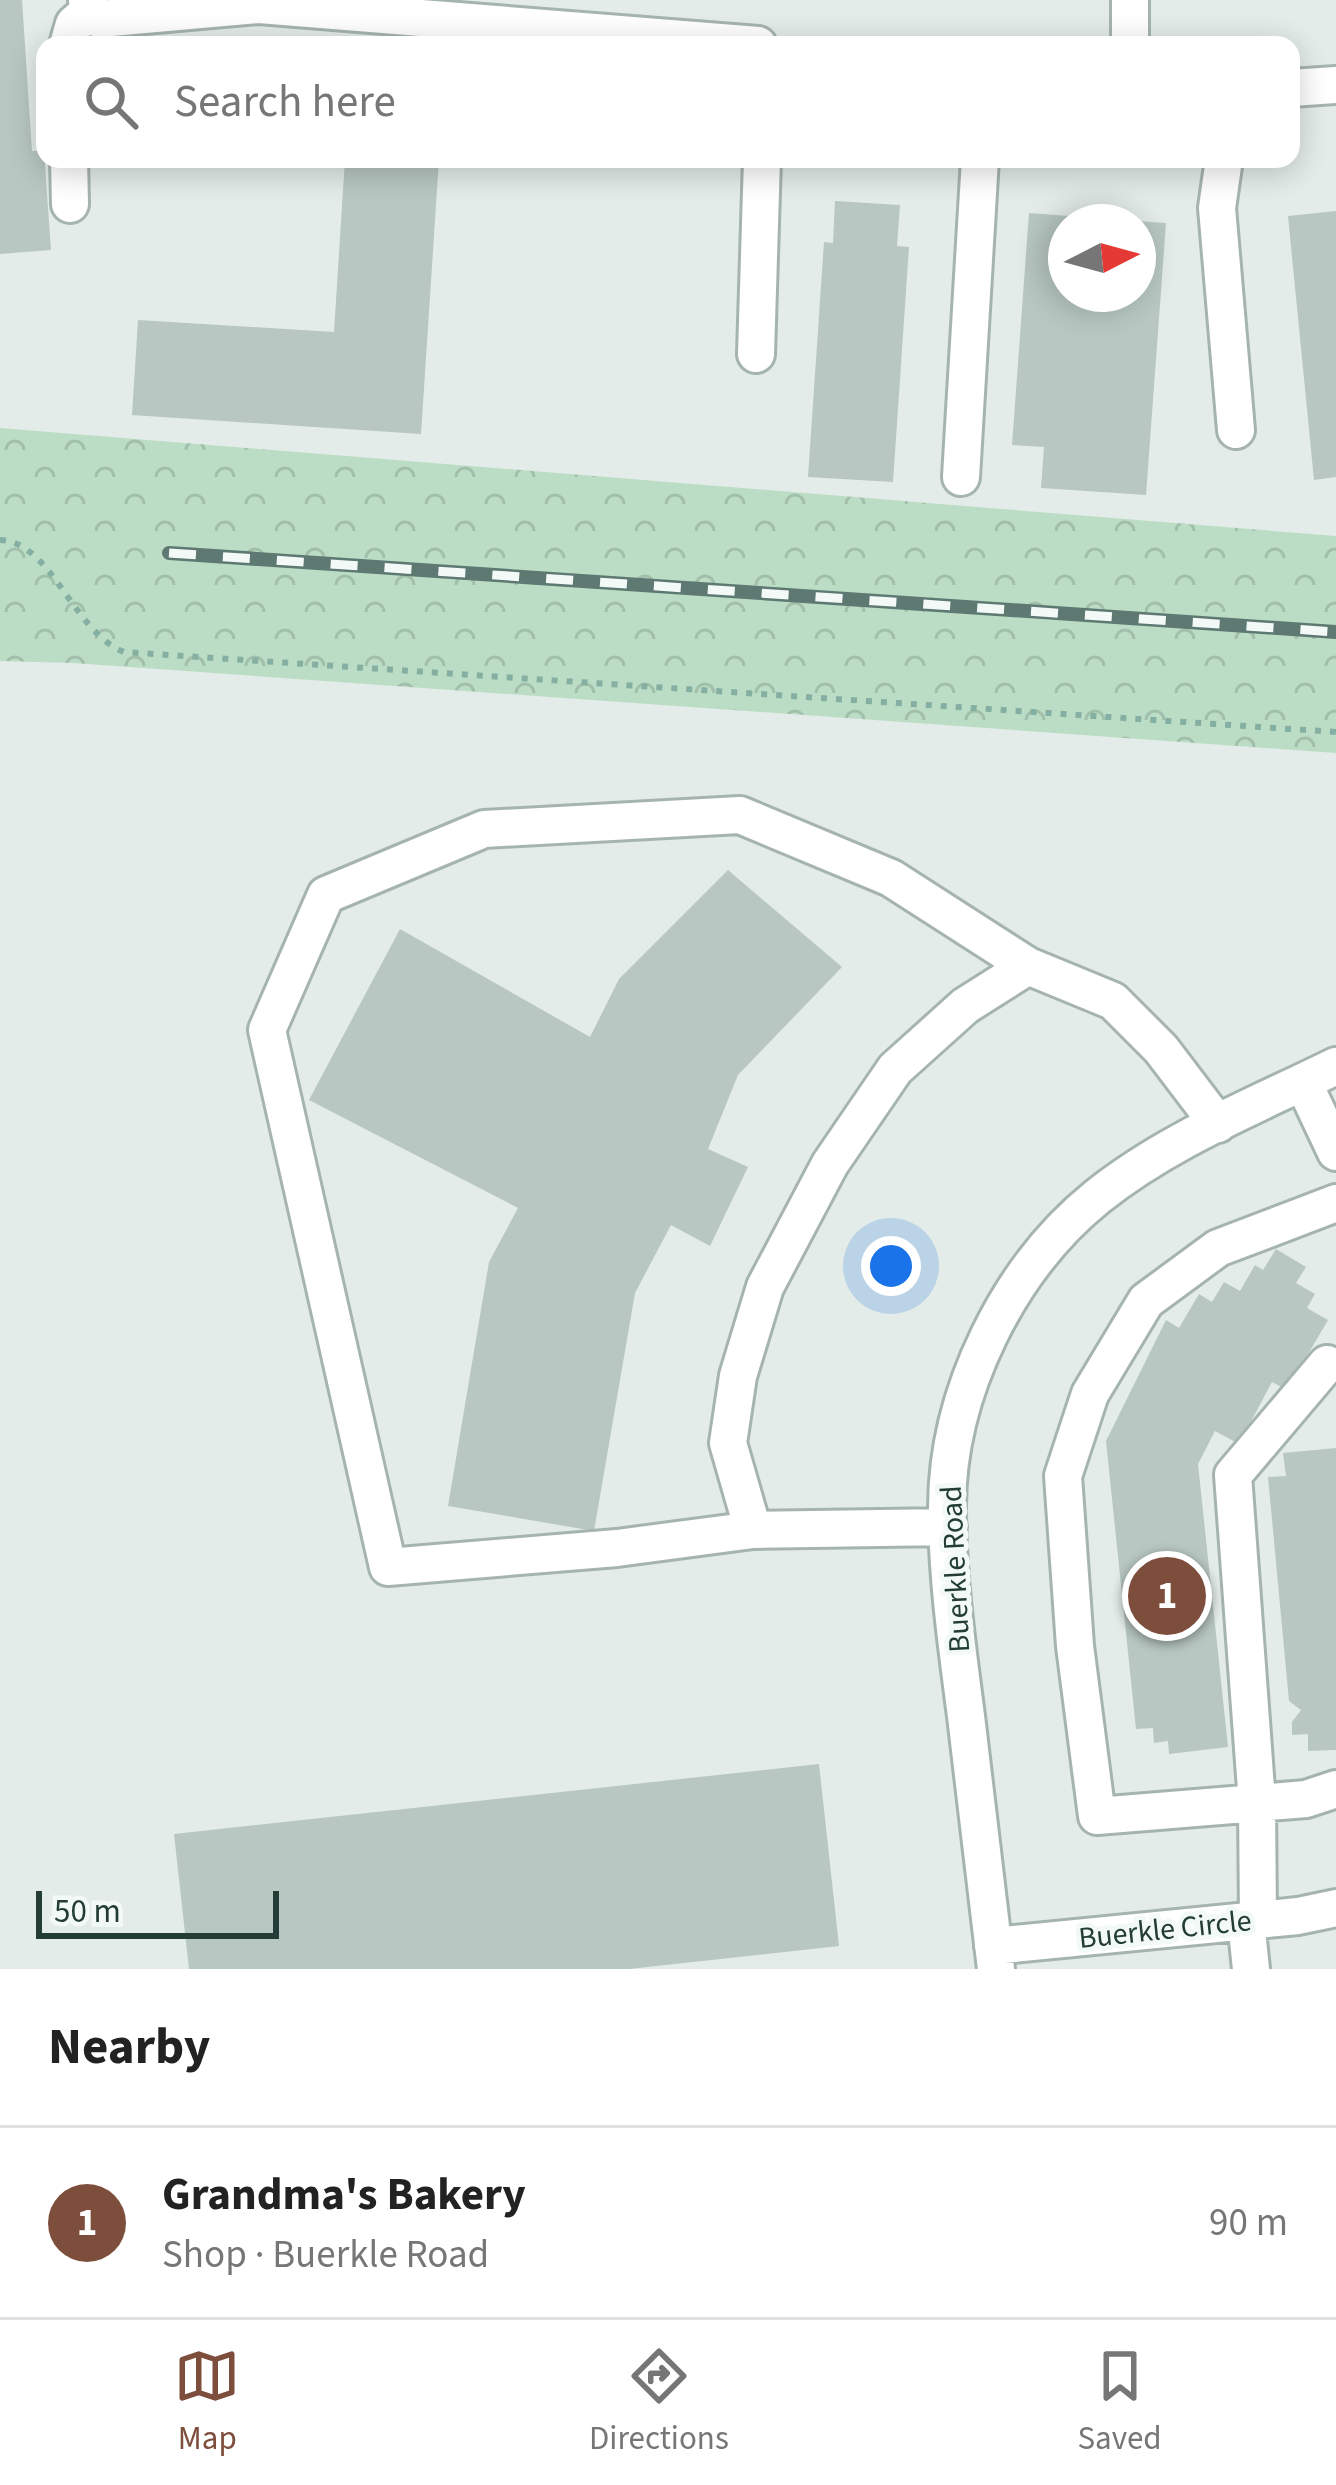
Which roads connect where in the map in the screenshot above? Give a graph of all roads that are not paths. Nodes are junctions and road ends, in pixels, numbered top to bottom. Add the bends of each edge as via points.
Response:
1 (1130, 0) edge
2 (259, 2) edge
3 (88, 6) edge
4 (71, 36) edge
5 (654, 36) edge
6 (1130, 36) edge
7 (1336, 86) edge
8 (1300, 88) edge
9 (69, 168) edge
10 (762, 168) edge
11 (979, 168) edge
12 (1223, 168) edge
13 (70, 204) dead end
14 (755, 354) dead end
15 (1236, 430) dead end
16 (961, 477) dead end
17 (1028, 966) junction
18 (1336, 1066) edge
19 (1303, 1082) junction
20 (1218, 1124) junction
21 (1336, 1151) edge
22 (1336, 1203) edge
23 (1333, 1367) edge
24 (948, 1527) junction
25 (753, 1530) junction
26 (1336, 1789) edge
27 (1257, 1803) junction
28 (1336, 1908) edge
29 (1252, 1920) junction
30 (1125, 1951) edge
31 (995, 1957) edge
32 (1251, 1969) edge

1 - 6 street
2 - 3 street via 99,19
2 - 5 street
3 - 4 street
7 - 8 street
9 - 13 street
10 - 14 street
11 - 16 street
12 - 15 street via 1217,208
17 - 20 street via 1113,1001
17 - 25 street via 965,1006 895,1069 830,1164 765,1287 728,1443
17 - 25 street via 891,878 740,814 484,829 326,895 267,1030 388,1567
18 - 19 street, Buerkle Road
19 - 20 street, Buerkle Road
19 - 21 street
20 - 24 street, Buerkle Road via 1093,1200 1011,1295 965,1396
22 - 27 street via 1219,1248 1147,1301 1090,1394 1064,1476 1097,1816
23 - 27 street via 1233,1475
24 - 25 street
24 - 31 street, Buerkle Road
26 - 27 street
27 - 29 street
28 - 29 street, Buerkle Circle
29 - 30 street, Buerkle Circle
29 - 32 street
30 - 31 street, Buerkle Circle

